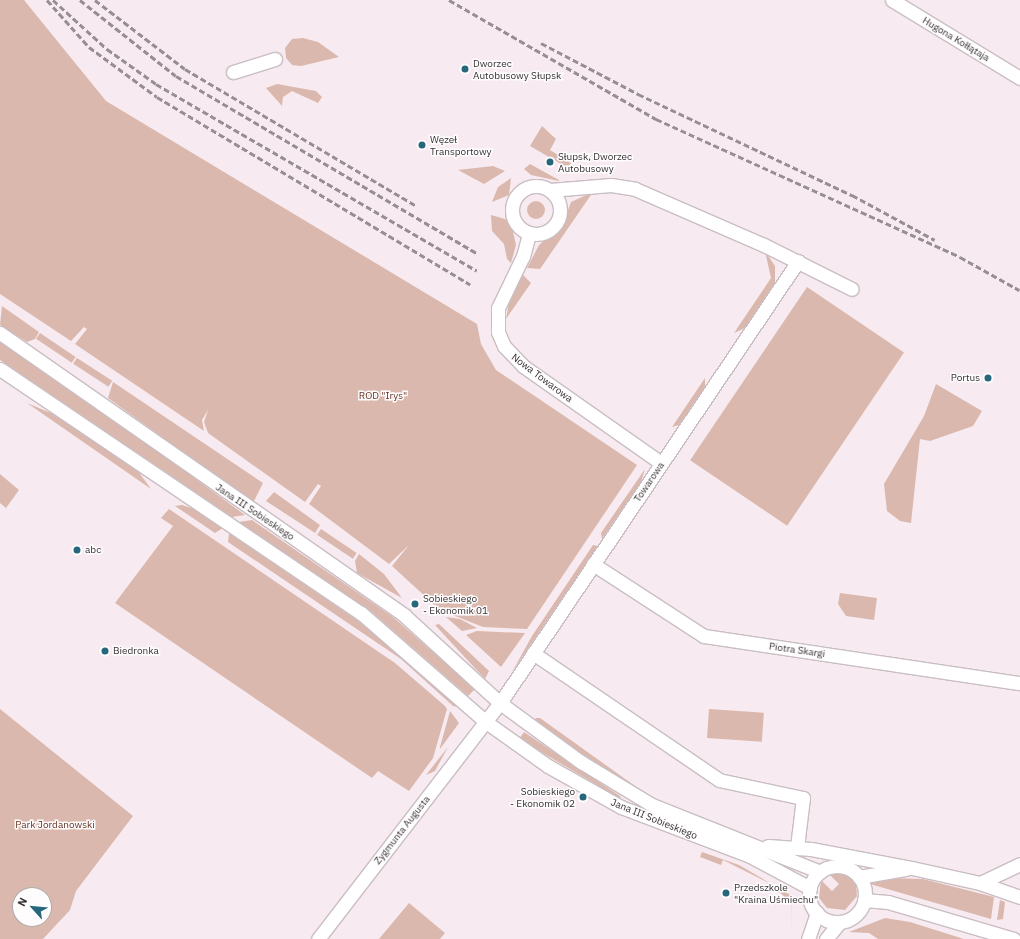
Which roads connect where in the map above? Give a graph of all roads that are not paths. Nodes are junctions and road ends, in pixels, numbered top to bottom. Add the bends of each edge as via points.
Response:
1 (892, 0) edge
2 (275, 59) dead end
3 (233, 72) dead end
4 (1020, 78) edge
5 (550, 190) junction
6 (529, 234) junction
7 (798, 261) junction
8 (852, 288) dead end
9 (0, 333) edge
10 (0, 369) edge
11 (661, 463) junction
12 (594, 564) junction
13 (533, 653) junction
14 (1020, 683) edge
15 (500, 703) junction
16 (486, 722) junction
17 (760, 845) junction
18 (797, 847) junction
19 (1020, 864) edge
20 (912, 868) junction
21 (820, 872) junction
22 (859, 877) junction
23 (980, 883) junction
24 (810, 888) junction
25 (1020, 897) edge
26 (864, 900) junction
27 (816, 913) junction
28 (840, 922) junction
29 (318, 939) edge
30 (808, 939) edge
31 (826, 939) edge
32 (1014, 939) edge

1 - 4 street, Hugona Kołłątaja
2 - 3 street
5 - 6 street via 559,203 559,218 544,233
5 - 6 street via 531,186 515,199 514,219
5 - 7 street via 623,186
6 - 11 street, Nowa Towarowa via 523,256 498,308 498,332 504,346 523,366
7 - 8 street
7 - 11 street, Towarowa
9 - 15 street, Jana III Sobieskiego via 405,616
10 - 16 street, Jana III Sobieskiego via 361,613
11 - 12 street, Towarowa
12 - 13 street, Towarowa
12 - 14 street, Piotra Skargi via 704,636
13 - 15 street, Towarowa
13 - 18 street via 719,780 803,798
15 - 16 street
15 - 17 street, Jana III Sobieskiego via 553,744 638,798 686,820
16 - 24 street, Jana III Sobieskiego via 583,787 646,818 750,856
16 - 29 street, Zygmunta Augusta
17 - 18 street, Jana III Sobieskiego
17 - 21 street, Jana III Sobieskiego
18 - 20 street, Jana III Sobieskiego
19 - 23 street
20 - 22 street, Jana III Sobieskiego
20 - 23 street, Jana III Sobieskiego
21 - 22 street via 845,867
21 - 24 street
22 - 26 street
23 - 25 street, Jana III Sobieskiego
24 - 27 street
26 - 28 street via 854,916
26 - 32 street via 888,902
27 - 28 street
27 - 30 street
28 - 31 street

